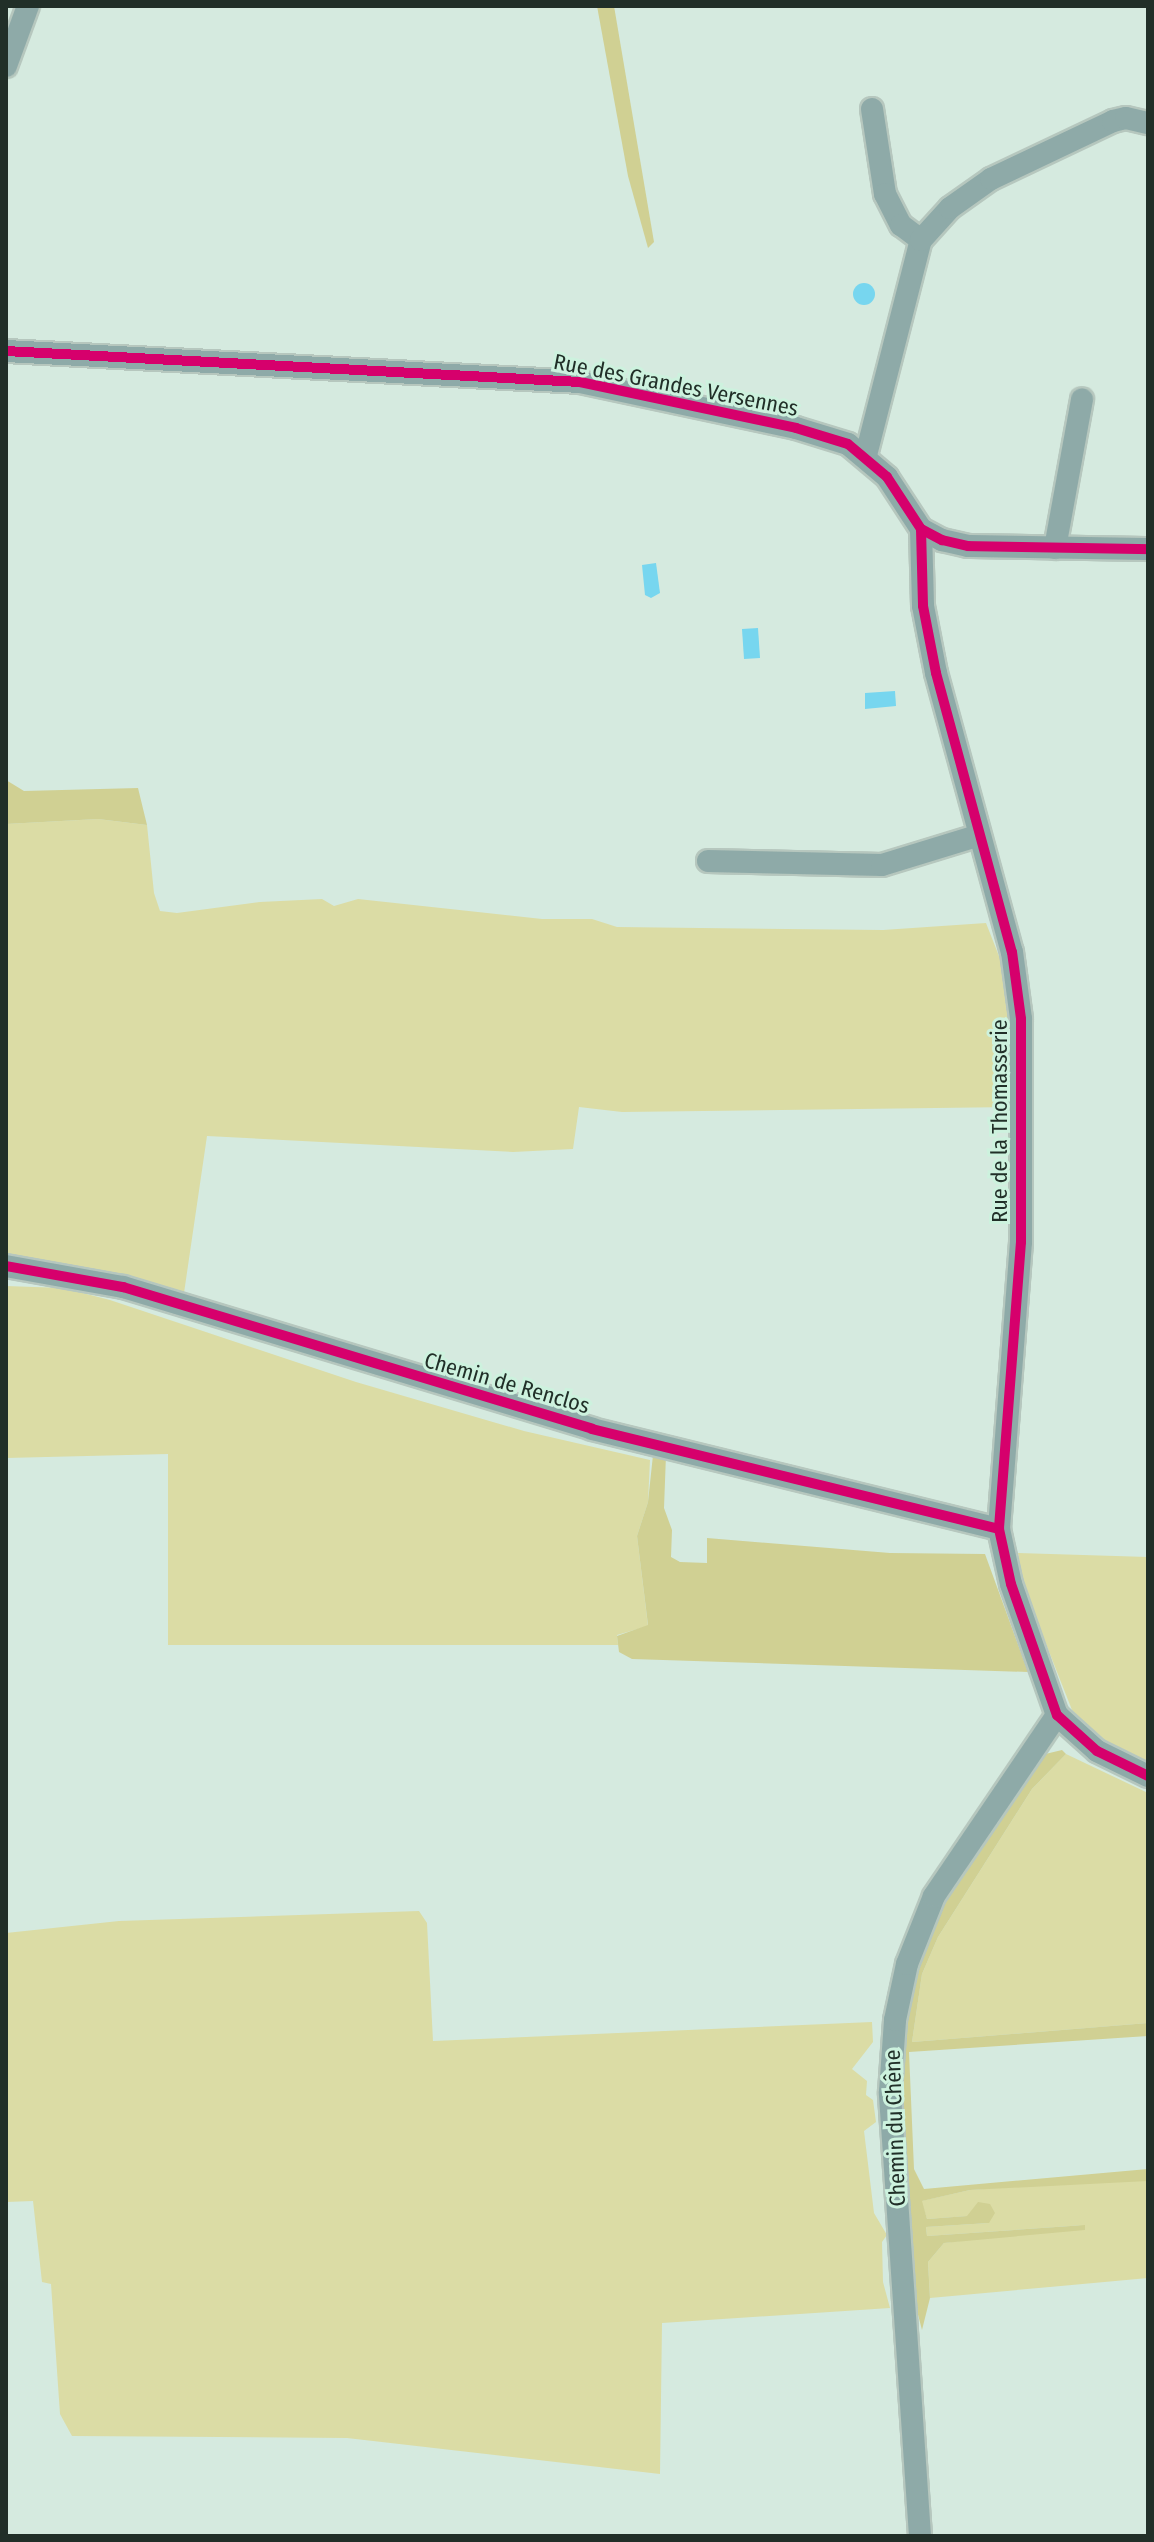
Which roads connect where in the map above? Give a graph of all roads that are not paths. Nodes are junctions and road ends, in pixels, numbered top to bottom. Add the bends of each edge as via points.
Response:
1 (28, 6) edge
2 (6, 66) edge
3 (872, 109) dead end
4 (1148, 123) edge
5 (921, 240) junction
6 (6, 351) edge
7 (1082, 399) dead end
8 (866, 455) junction
9 (921, 529) junction
10 (1055, 548) junction
11 (1148, 549) edge
12 (977, 836) junction
13 (708, 861) dead end
14 (6, 1266) edge
15 (999, 1529) junction
16 (1057, 1715) junction
17 (1148, 1776) edge
18 (920, 2536) edge

1 - 2 street
3 - 5 street via 885,194 901,225
4 - 5 street via 1113,121 991,179 950,208
5 - 8 street
6 - 8 street, Rue des Grandes Versennes via 580,382 796,428
7 - 10 street
8 - 9 street
9 - 10 street via 968,546
9 - 12 street, Rue de la Thomasserie via 923,606
10 - 11 street
12 - 13 street via 882,865
12 - 15 street, Rue de la Thomasserie via 1012,952 1024,1100 1021,1242
14 - 15 street, Chemin de Renclos via 123,1287 592,1429
15 - 16 street, Rue de la Thomasserie via 1011,1584
16 - 17 street via 1097,1751
16 - 18 street, Chemin du Chêne via 948,1870 918,1931 897,2005 890,2092

